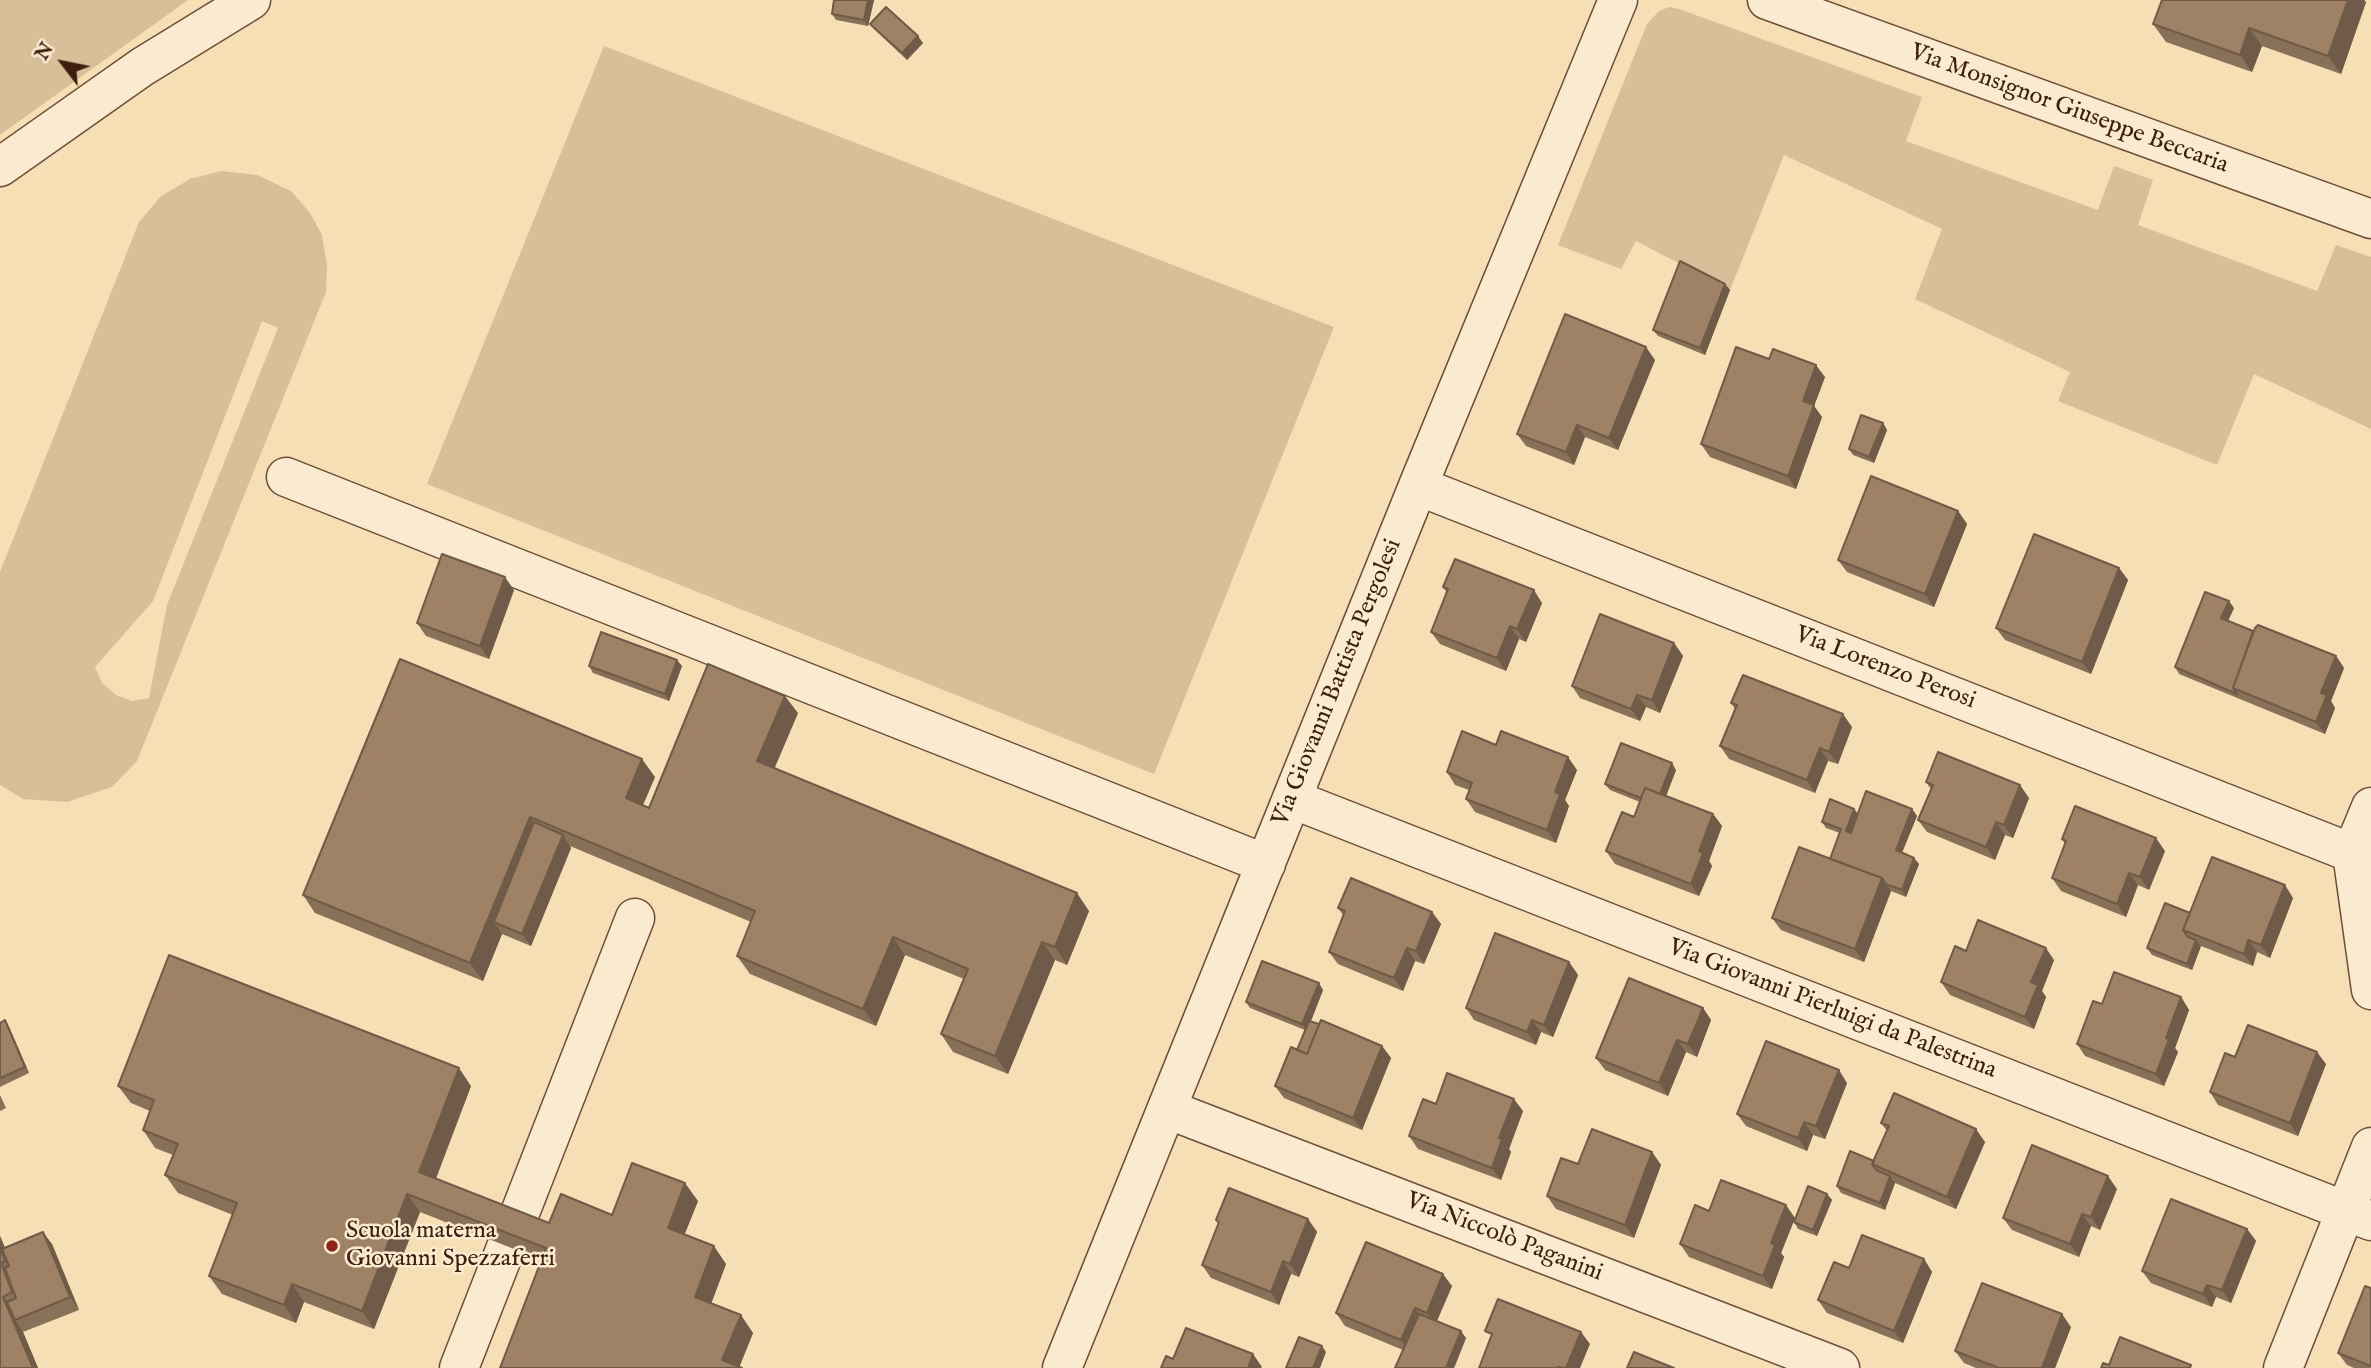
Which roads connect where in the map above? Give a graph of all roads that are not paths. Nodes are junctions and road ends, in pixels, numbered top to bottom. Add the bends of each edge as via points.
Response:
1 (251, 0) edge
2 (1618, 0) edge
3 (1767, 0) edge
4 (0, 167) edge
5 (2371, 219) edge
6 (286, 477) dead end
7 (1418, 486) junction
8 (1292, 799) junction
9 (2371, 807) edge
10 (2352, 853) junction
11 (1265, 864) junction
12 (2364, 897) edge
13 (635, 918) dead end
14 (2371, 990) edge
15 (1167, 1108) junction
16 (2371, 1147) edge
17 (2359, 1216) edge
18 (459, 1368) edge
19 (1062, 1368) edge
20 (1840, 1368) edge
21 (2283, 1368) edge

1 - 4 street via 142,67
2 - 7 street, Via Giovanni Battista Pergolesi
3 - 5 street, Via Monsignor Giuseppe Beccaria
6 - 11 street
7 - 8 street, Via Giovanni Battista Pergolesi
7 - 10 street, Via Lorenzo Perosi
8 - 11 street, Via Giovanni Battista Pergolesi
8 - 17 street, Via Giovanni Pierluigi da Palestrina
9 - 10 street
10 - 12 street
11 - 15 street, Via Giovanni Battista Pergolesi
12 - 14 street
13 - 18 street
15 - 19 street, Via Giovanni Battista Pergolesi
15 - 20 street, Via Niccolò Paganini
16 - 17 street
17 - 21 street

